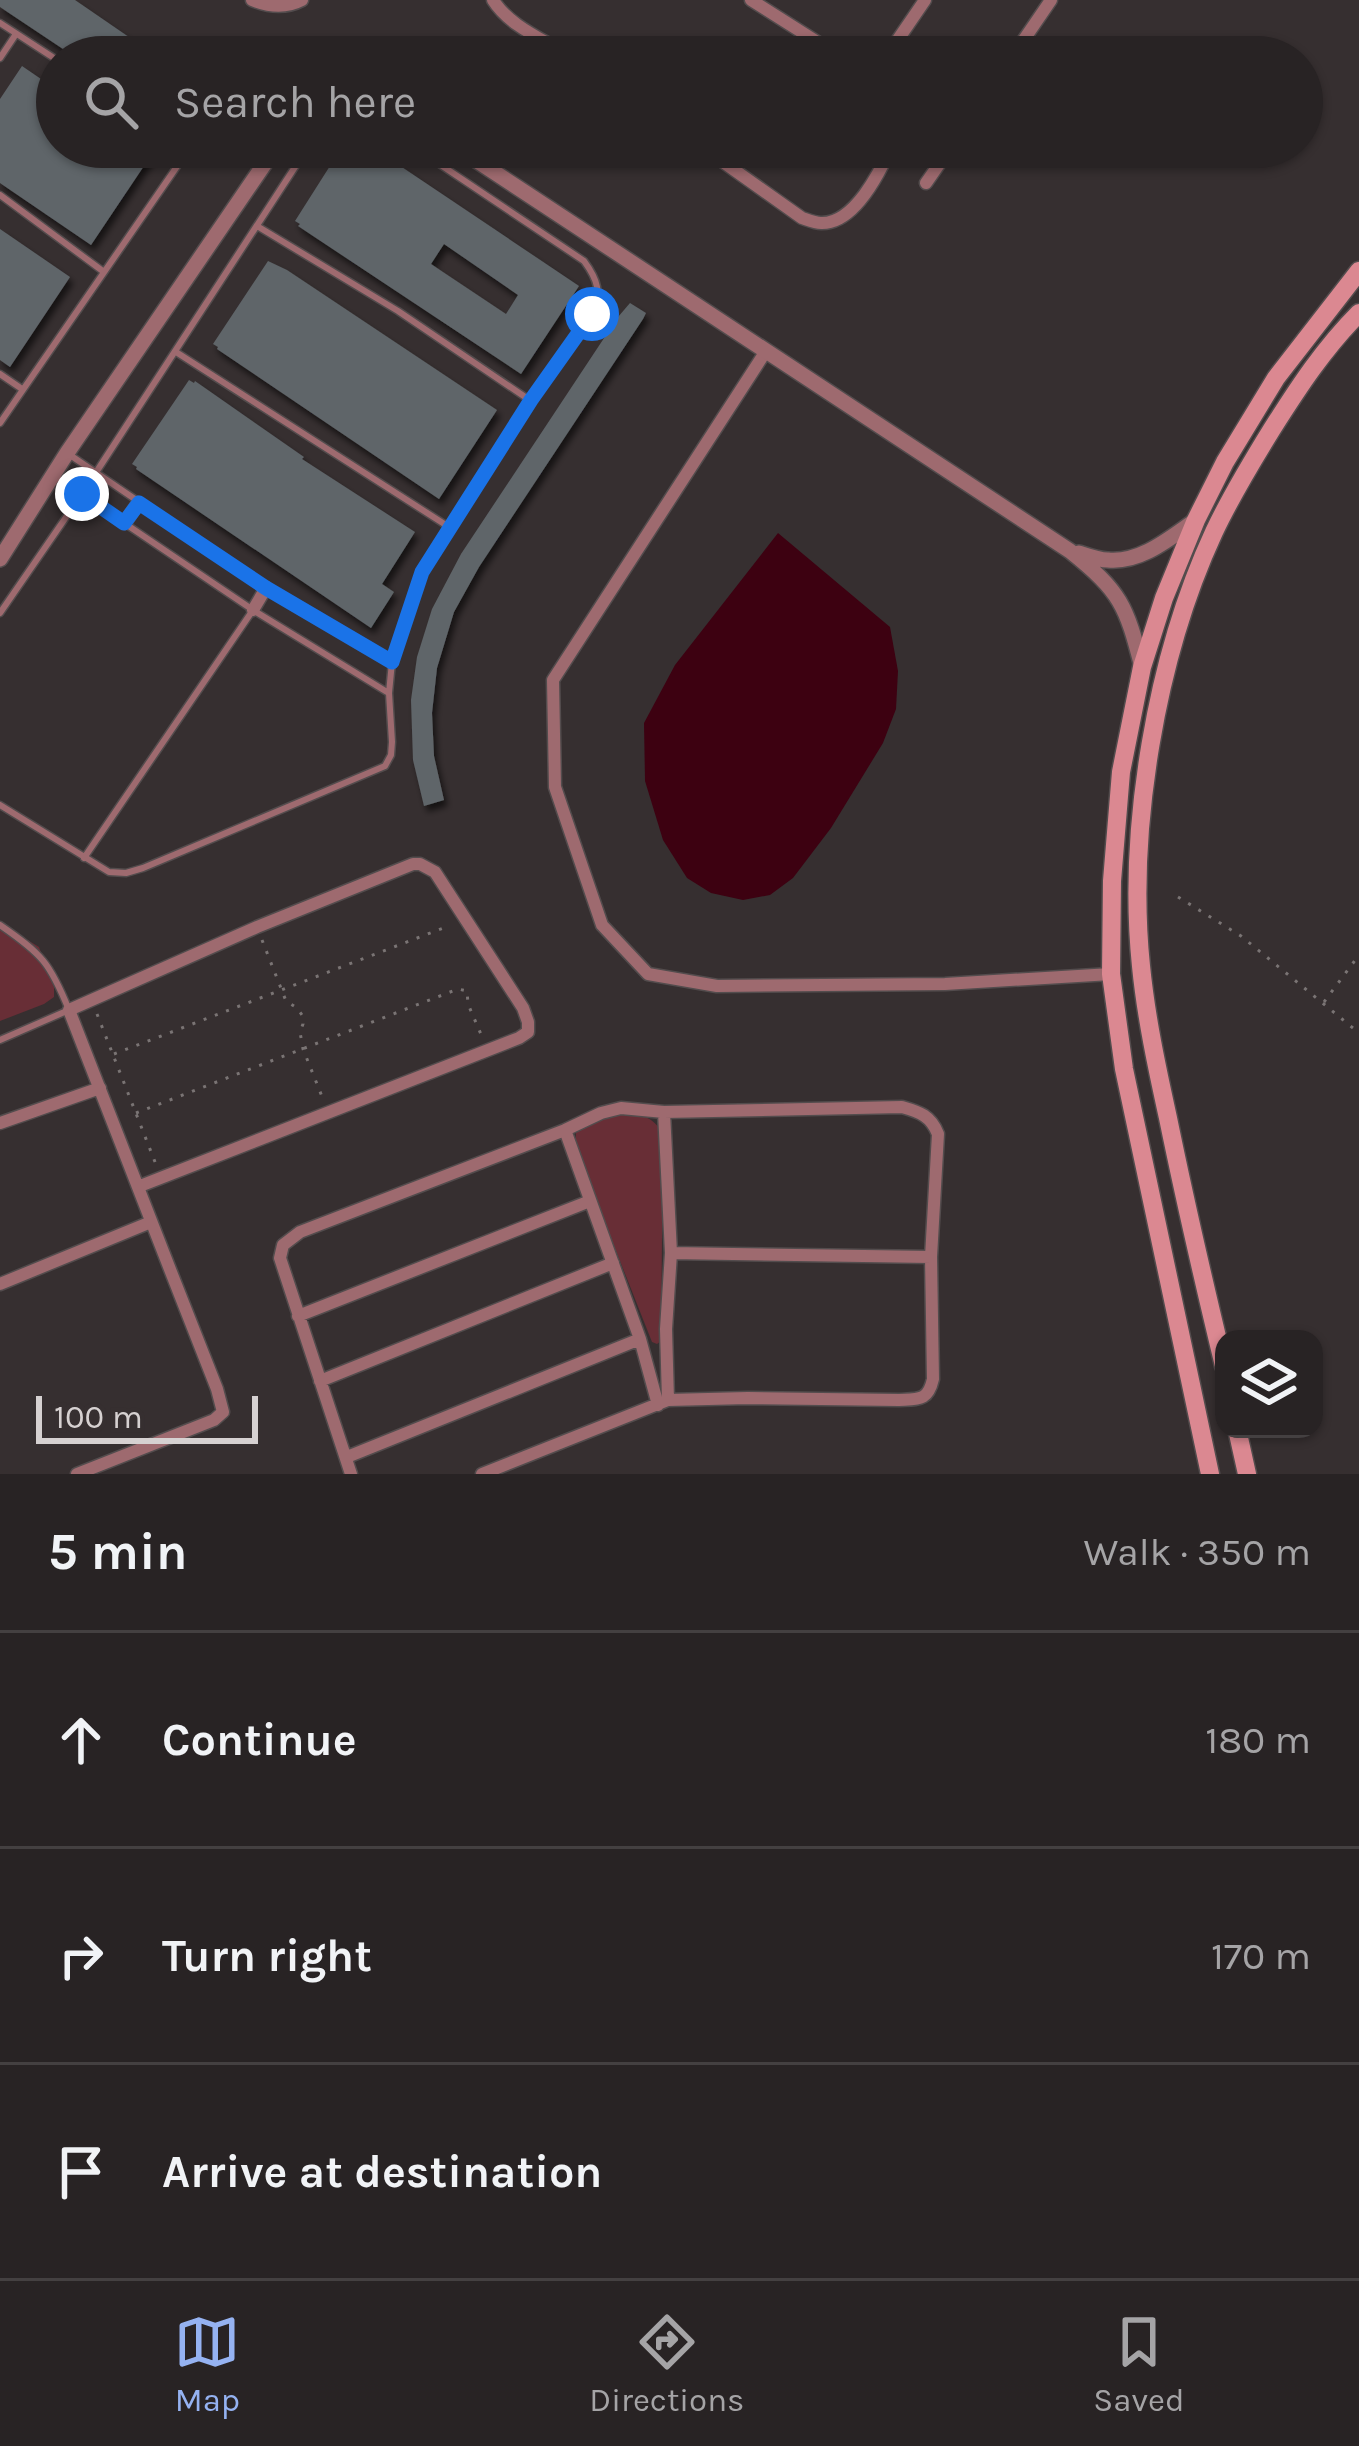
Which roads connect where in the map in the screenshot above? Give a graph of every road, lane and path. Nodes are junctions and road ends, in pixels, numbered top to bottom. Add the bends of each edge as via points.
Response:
1 (252, 0) edge
2 (302, 0) edge
3 (493, 0) edge
4 (751, 0) edge
5 (925, 0) edge
6 (269, 2) edge
7 (1042, 4) edge
8 (0, 23) edge
9 (16, 34) junction
10 (537, 36) edge
11 (808, 36) edge
12 (900, 36) edge
13 (1024, 36) edge
14 (36, 47) edge
15 (0, 58) edge
16 (177, 168) edge
17 (262, 168) edge
18 (294, 168) edge
19 (445, 168) edge
20 (488, 168) edge
21 (732, 168) edge
22 (881, 168) edge
23 (936, 168) edge
24 (926, 183) dead end
25 (0, 195) edge
26 (257, 226) junction
27 (1359, 271) edge
28 (104, 272) junction
29 (1359, 313) edge
30 (766, 351) junction
31 (176, 352) junction
32 (0, 374) edge
33 (22, 389) junction
34 (531, 400) junction
35 (1, 418) edge
36 (67, 453) junction
37 (95, 474) junction
38 (53, 475) junction
39 (82, 494) junction
40 (139, 503) junction
41 (1196, 520) junction
42 (124, 523) junction
43 (449, 527) junction
44 (1070, 551) junction
45 (0, 559) edge
46 (266, 588) junction
47 (253, 610) junction
48 (0, 613) edge
49 (392, 662) junction
50 (1142, 667) junction
51 (389, 693) junction
52 (0, 805) edge
53 (84, 858) junction
54 (1178, 897) dead end
55 (0, 925) edge
56 (257, 927) junction
57 (446, 927) dead end
58 (1359, 955) edge
59 (1111, 974) junction
60 (281, 990) junction
61 (93, 1004) dead end
62 (1323, 1004) junction
63 (70, 1010) junction
64 (1359, 1033) edge
65 (0, 1040) edge
66 (303, 1049) junction
67 (491, 1049) junction
68 (114, 1054) junction
69 (100, 1088) junction
70 (329, 1112) junction
71 (664, 1112) junction
72 (136, 1113) junction
73 (0, 1123) edge
74 (565, 1130) junction
75 (158, 1168) dead end
76 (140, 1186) junction
77 (590, 1201) junction
78 (151, 1222) junction
79 (671, 1253) junction
80 (931, 1257) junction
81 (613, 1263) junction
82 (0, 1284) edge
83 (298, 1316) junction
84 (1216, 1330) edge
85 (640, 1339) junction
86 (320, 1381) junction
87 (663, 1402) junction
88 (1240, 1438) edge
89 (347, 1457) junction
90 (77, 1474) edge
91 (352, 1474) edge
92 (482, 1474) edge
93 (1210, 1474) edge
94 (1247, 1474) edge

1 - 6 street
2 - 6 street
3 - 10 street
4 - 11 street
5 - 12 street
7 - 13 street
8 - 9 lane
9 - 14 lane
9 - 15 lane
16 - 28 lane
17 - 36 street
18 - 26 lane
19 - 34 lane via 594,275 592,314
20 - 30 street
21 - 22 street via 821,224 844,216
23 - 24 street
25 - 28 lane
26 - 31 lane
26 - 34 lane
27 - 41 main road via 1276,378
28 - 33 lane
29 - 84 main road via 1288,403 1213,536 1164,679 1144,779 1141,966
30 - 44 street
30 - 59 street via 553,680 556,787 602,925 648,974 717,986
31 - 37 lane
31 - 43 lane
32 - 33 lane
33 - 35 lane
34 - 43 lane
36 - 37 lane
36 - 38 street
37 - 40 lane
38 - 39 lane
38 - 45 street
39 - 42 lane
39 - 48 lane
40 - 42 street
40 - 46 lane
41 - 44 street via 1130,558
41 - 50 main road
42 - 47 lane
43 - 49 lane via 422,572
44 - 50 street via 1114,591
46 - 47 street
46 - 49 lane
47 - 51 lane
47 - 53 lane
49 - 51 lane
50 - 59 main road via 1120,772
51 - 53 lane via 391,755 371,774 126,873
52 - 53 lane
54 - 62 path via 1241,936
55 - 63 lane via 47,962
56 - 60 path
56 - 63 street
56 - 67 street via 413,864 427,866 528,1022 527,1032
57 - 60 path
58 - 62 path
59 - 93 main road
60 - 66 path via 302,1015
60 - 68 path
61 - 68 path
62 - 64 path
63 - 65 lane
63 - 69 street
66 - 67 path via 458,989 467,991
66 - 70 path
66 - 72 path
67 - 70 street
68 - 72 path
69 - 73 street
69 - 76 street
70 - 76 street
71 - 74 street via 621,1108
71 - 79 street
71 - 80 street via 921,1112 938,1134
72 - 75 path
74 - 77 street
74 - 83 street via 290,1239 280,1258
76 - 78 street
77 - 81 street
77 - 83 street
78 - 82 street
78 - 90 street via 223,1412
79 - 80 street
79 - 87 street
80 - 87 street via 933,1379 924,1397
81 - 85 street
81 - 86 street
83 - 86 street
85 - 87 street
85 - 89 street
86 - 89 street
87 - 92 street
88 - 94 main road
89 - 91 street

